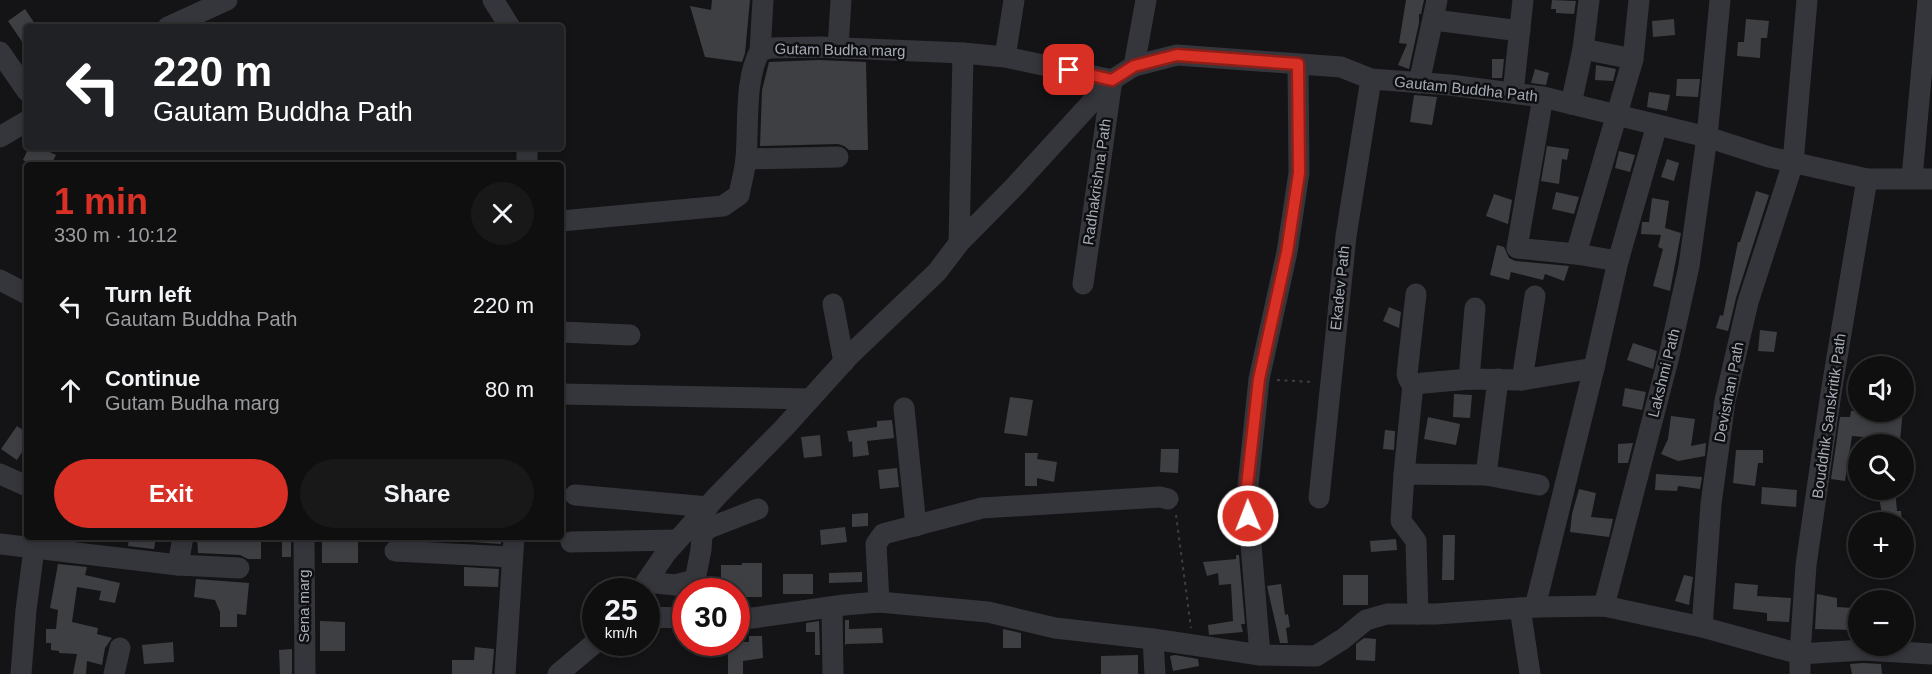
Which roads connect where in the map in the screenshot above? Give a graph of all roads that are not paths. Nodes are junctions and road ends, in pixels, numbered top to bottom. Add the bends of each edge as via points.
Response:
1 (227, 0) edge
2 (493, 0) edge
3 (763, 0) edge
4 (841, 0) edge
5 (1014, 0) edge
6 (1146, 0) edge
7 (1523, 0) edge
8 (1589, 0) edge
9 (1639, 0) edge
10 (1720, 0) edge
11 (1807, 0) edge
12 (1928, 0) edge
13 (1435, 10) edge
14 (175, 24) edge
15 (508, 24) edge
16 (1520, 31) junction
17 (838, 48) junction
18 (1583, 49) junction
19 (760, 51) junction
20 (0, 52) edge
21 (963, 53) junction
22 (1005, 57) junction
23 (1633, 59) junction
24 (1298, 64) junction
25 (1134, 66) junction
26 (1371, 79) junction
27 (1112, 80) junction
28 (1419, 82) junction
29 (24, 87) edge
30 (1513, 93) junction
31 (1543, 98) junction
32 (1571, 104) junction
33 (1616, 116) junction
34 (24, 123) edge
35 (1657, 125) junction
36 (1707, 137) junction
37 (0, 138) edge
38 (838, 157) dead end
39 (746, 159) junction
40 (1793, 163) junction
41 (1867, 179) junction
42 (1922, 179) edge
43 (564, 221) edge
44 (959, 243) junction
45 (1576, 254) junction
46 (1618, 261) junction
47 (0, 280) edge
48 (1083, 284) dead end
49 (24, 292) edge
50 (1416, 294) dead end
51 (1535, 296) dead end
52 (833, 304) dead end
53 (1475, 308) dead end
54 (564, 332) edge
55 (630, 335) dead end
56 (844, 362) junction
57 (1594, 368) junction
58 (1469, 379) junction
59 (1498, 379) junction
60 (1522, 380) junction
61 (1413, 384) junction
62 (564, 394) edge
63 (810, 399) junction
64 (904, 408) dead end
65 (0, 474) edge
66 (1404, 474) junction
67 (1486, 475) junction
68 (24, 485) edge
69 (1539, 485) dead end
70 (574, 495) dead end
71 (1318, 498) dead end
72 (1168, 499) road end
73 (708, 507) junction
74 (758, 509) dead end
75 (916, 526) junction
76 (182, 540) edge
77 (304, 540) edge
78 (677, 540) junction
79 (572, 542) dead end
80 (0, 544) edge
81 (513, 547) edge
82 (34, 549) junction
83 (395, 551) dead end
84 (178, 565) junction
85 (239, 568) dead end
86 (649, 578) edge
87 (660, 585) edge
88 (879, 602) junction
89 (1604, 606) junction
90 (831, 608) junction
91 (1527, 608) junction
92 (1427, 614) junction
93 (750, 618) edge
94 (1702, 627) junction
95 (1154, 639) junction
96 (120, 648) dead end
97 (582, 654) edge
98 (1932, 654) edge
99 (1260, 655) junction
100 (1800, 664) edge
101 (21, 674) edge
102 (114, 674) edge
103 (304, 674) edge
104 (505, 674) edge
105 (558, 674) edge
106 (833, 674) edge
107 (1155, 674) edge
108 (1530, 674) edge

1 - 14 street
2 - 15 street
3 - 19 street
4 - 17 street
5 - 22 street
6 - 25 street
7 - 16 street
8 - 18 street
9 - 23 street
10 - 36 street, Lakshmi Path
11 - 40 street, Devisthan Path
12 - 42 street
13 - 16 street
13 - 28 street
16 - 30 street
17 - 19 street, Gutam Budha marg
17 - 21 street, Gutam Budha marg
18 - 23 street
18 - 32 street
19 - 39 street, Gutam Budha marg via 753,64
20 - 29 street
21 - 22 street, Gutam Budha marg
21 - 44 street
22 - 27 street, Gutam Budha marg
23 - 33 street
24 - 25 street, Gautam Buddha Path via 1177,55
24 - 26 street, Gautam Buddha Path via 1341,67
24 - 99 street via 1299,173 1287,252 1259,379 1246,495
25 - 27 street
26 - 28 street, Gautam Buddha Path
26 - 71 street, Ekadev Path via 1346,236
27 - 44 street
27 - 48 street, Radhakrishna Path
28 - 30 street, Gautam Buddha Path
30 - 31 street, Gautam Buddha Path
31 - 32 street, Gautam Buddha Path
31 - 45 street via 1517,248
32 - 33 street, Gautam Buddha Path
33 - 35 street, Gautam Buddha Path
33 - 45 street
34 - 37 street
35 - 36 street, Gautam Buddha Path
35 - 46 street
36 - 40 street, Gautam Buddha Path
36 - 89 street, Lakshmi Path via 1689,266
38 - 39 street
39 - 43 street, Gutam Budha marg via 739,195 723,206
40 - 41 street, Gautam Buddha Path
40 - 94 street, Devisthan Path via 1748,302 1725,400 1711,504
41 - 42 street, Gautam Buddha Path
41 - 100 street, Bouddhik Sanskritik Path via 1806,565
44 - 56 street via 937,272
45 - 46 street
46 - 57 street
47 - 49 street
50 - 61 street via 1407,374
51 - 60 street
52 - 56 street
53 - 58 street
54 - 55 street
56 - 63 street
57 - 60 street
57 - 91 street
58 - 59 street
58 - 61 street
59 - 60 street
59 - 67 street
61 - 66 street
62 - 63 street
63 - 73 street
64 - 75 street
65 - 68 street
66 - 67 street
66 - 92 street via 1401,521 1416,541
67 - 69 street
70 - 73 street
72 - 75 street via 982,508
73 - 78 street
74 - 87 street via 702,534 694,580
75 - 88 street via 883,534 876,544
76 - 84 street
77 - 103 street, Sena marg
78 - 79 street
78 - 86 street
80 - 82 street
81 - 83 street
81 - 104 street
82 - 84 street
82 - 101 street
84 - 85 street
88 - 90 street
88 - 95 street via 988,612 1055,628
89 - 91 street
89 - 94 street
90 - 93 street
90 - 106 street
91 - 92 street
91 - 108 street
92 - 99 street via 1387,614 1366,620 1316,656
94 - 100 street
95 - 99 street
95 - 107 street
96 - 102 street
97 - 105 street
98 - 100 street via 1863,650

